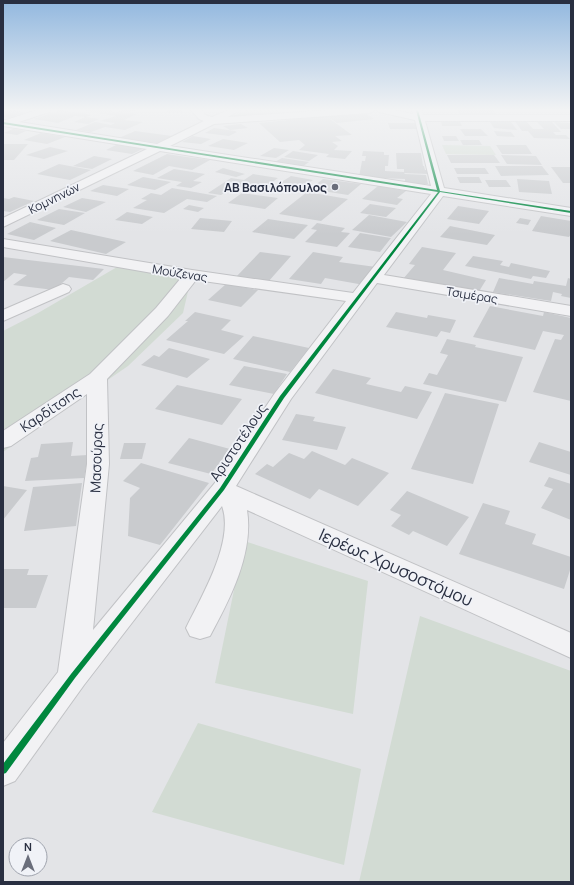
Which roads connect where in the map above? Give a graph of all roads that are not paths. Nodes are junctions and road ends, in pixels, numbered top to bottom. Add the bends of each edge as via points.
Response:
1 (148, 151) edge
2 (184, 151) edge
3 (428, 151) edge
4 (439, 192) junction
5 (571, 212) edge
6 (3, 223) edge
7 (3, 243) edge
8 (192, 275) junction
9 (374, 278) junction
10 (63, 289) dead end
11 (357, 298) junction
12 (571, 311) edge
13 (3, 316) edge
14 (97, 378) junction
15 (3, 441) edge
16 (222, 489) junction
17 (200, 628) dead end
18 (571, 646) edge
19 (73, 676) junction
20 (3, 770) edge

1 - 6 street, Κομνηνών
2 - 4 street
3 - 4 street
4 - 5 street
4 - 9 street, Αριστοτέλους
7 - 8 street, Μούζενας
8 - 11 street, Μούζενας
8 - 14 street via 162,312
9 - 11 street, Αριστοτέλους
9 - 12 street, Τσιμέρας
10 - 13 street
11 - 16 street, Αριστοτέλους via 282,397
14 - 15 street, Καρδίτσης
14 - 19 street, Μασούρας via 98,464
16 - 17 street via 235,509 237,528 226,575
16 - 18 street, Ιερέως Χρυσοστόμου
16 - 19 street, Αριστοτέλους
19 - 20 street, Αριστοτέλους

